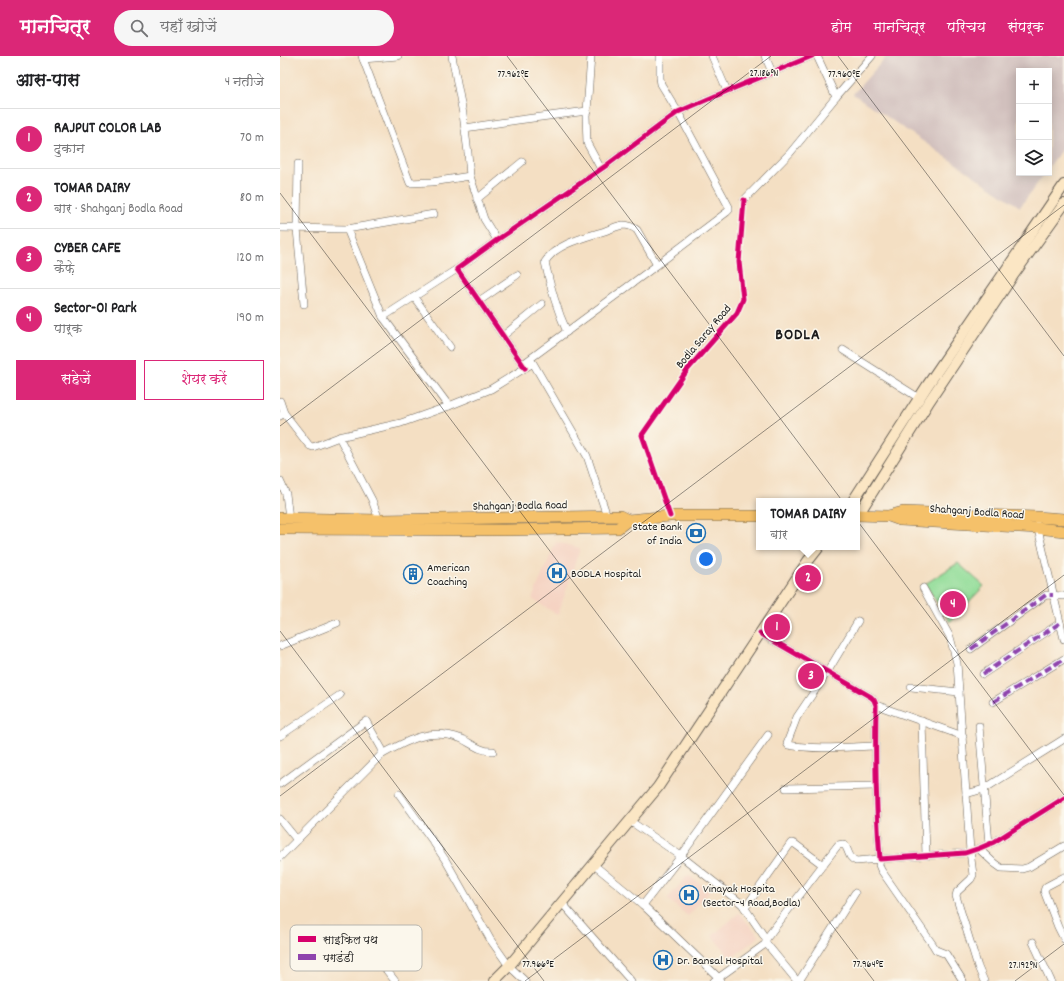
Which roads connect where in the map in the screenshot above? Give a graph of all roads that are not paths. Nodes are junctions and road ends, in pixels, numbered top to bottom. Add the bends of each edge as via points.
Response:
1 (398, 56) edge
2 (452, 56) edge
3 (591, 56) edge
4 (660, 56) edge
5 (712, 56) edge
6 (765, 56) edge
7 (812, 56) edge
8 (817, 56) edge
9 (872, 56) edge
10 (363, 58) edge
11 (772, 72) junction
12 (727, 91) junction
13 (836, 97) junction
14 (587, 111) junction
15 (678, 112) junction
16 (465, 128) junction
17 (522, 162) dead end
18 (298, 164) dead end
19 (601, 168) junction
20 (470, 176) junction
21 (1064, 185) edge
22 (477, 199) junction
23 (744, 200) dead end
24 (1064, 204) edge
25 (434, 214) dead end
26 (280, 228) edge
27 (297, 229) junction
28 (346, 229) junction
29 (496, 240) junction
30 (657, 265) junction
31 (457, 269) junction
32 (517, 275) dead end
33 (414, 297) junction
34 (479, 301) junction
35 (304, 304) dead end
36 (542, 304) dead end
37 (383, 317) junction
38 (567, 332) junction
39 (503, 336) junction
40 (450, 347) dead end
41 (843, 350) dead end
42 (524, 366) junction
43 (919, 398) junction
44 (280, 401) edge
45 (449, 406) junction
46 (282, 415) edge
47 (339, 437) junction
48 (280, 481) edge
49 (855, 498) edge
50 (860, 510) edge
51 (860, 515) edge
52 (608, 516) junction
53 (756, 516) edge
54 (888, 516) junction
55 (1037, 517) junction
56 (285, 518) edge
57 (1064, 519) edge
58 (379, 520) junction
59 (628, 520) junction
60 (1037, 528) junction
61 (280, 529) edge
62 (1064, 531) edge
63 (817, 550) edge
64 (923, 588) dead end
65 (1054, 595) junction
66 (1064, 596) edge
67 (858, 621) dead end
68 (336, 623) dead end
69 (1060, 623) junction
70 (760, 633) junction
71 (1064, 639) edge
72 (280, 646) edge
73 (971, 649) dead end
74 (1064, 659) edge
75 (828, 671) junction
76 (983, 674) dead end
77 (911, 687) dead end
78 (959, 692) junction
79 (340, 695) dead end
80 (993, 702) dead end
81 (876, 705) junction
82 (922, 721) junction
83 (979, 726) dead end
84 (768, 735) dead end
85 (280, 736) edge
86 (963, 736) junction
87 (1064, 739) edge
88 (875, 746) junction
89 (493, 751) dead end
90 (381, 755) junction
91 (280, 784) edge
92 (876, 786) junction
93 (786, 788) dead end
94 (984, 789) junction
95 (399, 794) dead end
96 (966, 794) junction
97 (1064, 798) edge
98 (280, 819) edge
99 (630, 821) junction
100 (296, 840) junction
101 (989, 844) junction
102 (1064, 846) edge
103 (978, 849) junction
104 (970, 851) junction
105 (681, 856) junction
106 (926, 856) junction
107 (280, 857) edge
108 (880, 859) junction
109 (594, 865) junction
110 (823, 865) junction
111 (1064, 877) edge
112 (855, 893) dead end
113 (562, 903) junction
114 (643, 905) junction
115 (745, 908) junction
116 (1064, 939) edge
117 (766, 941) junction
118 (1032, 942) dead end
119 (509, 966) junction
120 (387, 971) edge
121 (718, 980) edge
122 (395, 981) edge
123 (494, 981) edge
124 (525, 981) edge
125 (631, 981) edge
126 (798, 981) edge
127 (963, 981) edge
128 (984, 981) edge
129 (1051, 981) edge

1 - 10 street
2 - 16 street
3 - 14 street
4 - 15 street via 661,84
5 - 12 street
6 - 11 street
7 - 11 street
8 - 13 street
9 - 13 street
10 - 20 street via 410,183
11 - 12 street
12 - 15 street
13 - 23 street via 790,153
14 - 16 street
14 - 19 street via 587,143
15 - 19 street
15 - 30 street via 730,208
16 - 20 street
17 - 22 street
18 - 27 street
19 - 29 street
20 - 22 street
21 - 43 main road
22 - 29 street via 484,219
24 - 50 main road via 936,390
25 - 28 street
26 - 27 street
27 - 28 street
27 - 35 street
28 - 37 street
29 - 31 street
30 - 38 street
30 - 38 street via 637,230 631,226 622,225 573,241 556,250 545,262 561,320
31 - 33 street
31 - 34 street
32 - 34 street
33 - 37 street
33 - 40 street
34 - 39 street
36 - 39 street
37 - 45 street
38 - 42 street
39 - 42 street
41 - 43 street
42 - 45 street via 491,389
42 - 52 street via 533,363 587,456
43 - 49 main road
44 - 46 street
45 - 47 street via 401,423
46 - 47 street via 310,446
47 - 58 street via 372,500
48 - 56 street via 286,494
51 - 54 main road, Shahganj Bodla Road
52 - 58 main road, Shahganj Bodla Road
52 - 59 main road, Shahganj Bodla Road via 620,516
53 - 59 main road, Shahganj Bodla Road via 670,516
54 - 55 main road, Shahganj Bodla Road via 902,512
54 - 60 main road, Shahganj Bodla Road via 900,520
55 - 57 main road, Shahganj Bodla Road
55 - 60 street
56 - 58 main road, Shahganj Bodla Road
59 - 61 main road via 618,528
60 - 62 main road, Shahganj Bodla Road
60 - 65 street
63 - 70 main road
64 - 78 street via 952,643 957,663
65 - 66 street
65 - 69 street
65 - 73 street via 1046,595
67 - 75 street
68 - 72 street
69 - 71 street
69 - 76 street
70 - 75 street
70 - 99 main road via 658,787
74 - 80 street
75 - 81 street via 873,698
75 - 88 street via 796,717 787,741 788,745 830,748
77 - 78 street
78 - 86 street
79 - 85 street
81 - 82 street
81 - 88 street
82 - 86 street
82 - 106 street
83 - 94 street
84 - 105 street
86 - 96 street
87 - 94 street
88 - 92 street
89 - 90 street via 486,751 453,736 436,734 413,738
90 - 91 street via 381,747 366,721
90 - 100 street
92 - 93 street
92 - 108 street
94 - 96 street
94 - 101 street
95 - 119 street via 446,861 490,939
96 - 104 street
97 - 101 street
98 - 100 street
99 - 105 street
99 - 109 main road
100 - 107 street
101 - 103 street
102 - 103 street via 1029,868 1022,869 1001,868
103 - 104 street
104 - 106 street
104 - 128 street via 973,876 956,896
105 - 114 street
105 - 115 street
106 - 108 street
108 - 110 street via 853,860 845,844 840,844
108 - 127 street via 881,870 936,950 946,954
109 - 113 main road
109 - 114 street
110 - 115 street via 791,843
110 - 117 street
111 - 116 street via 1047,886 1044,891
112 - 126 street
113 - 119 main road
113 - 125 street
114 - 121 street
115 - 117 street
117 - 121 street
117 - 126 street
118 - 129 street
119 - 123 main road
119 - 124 street
120 - 122 street

